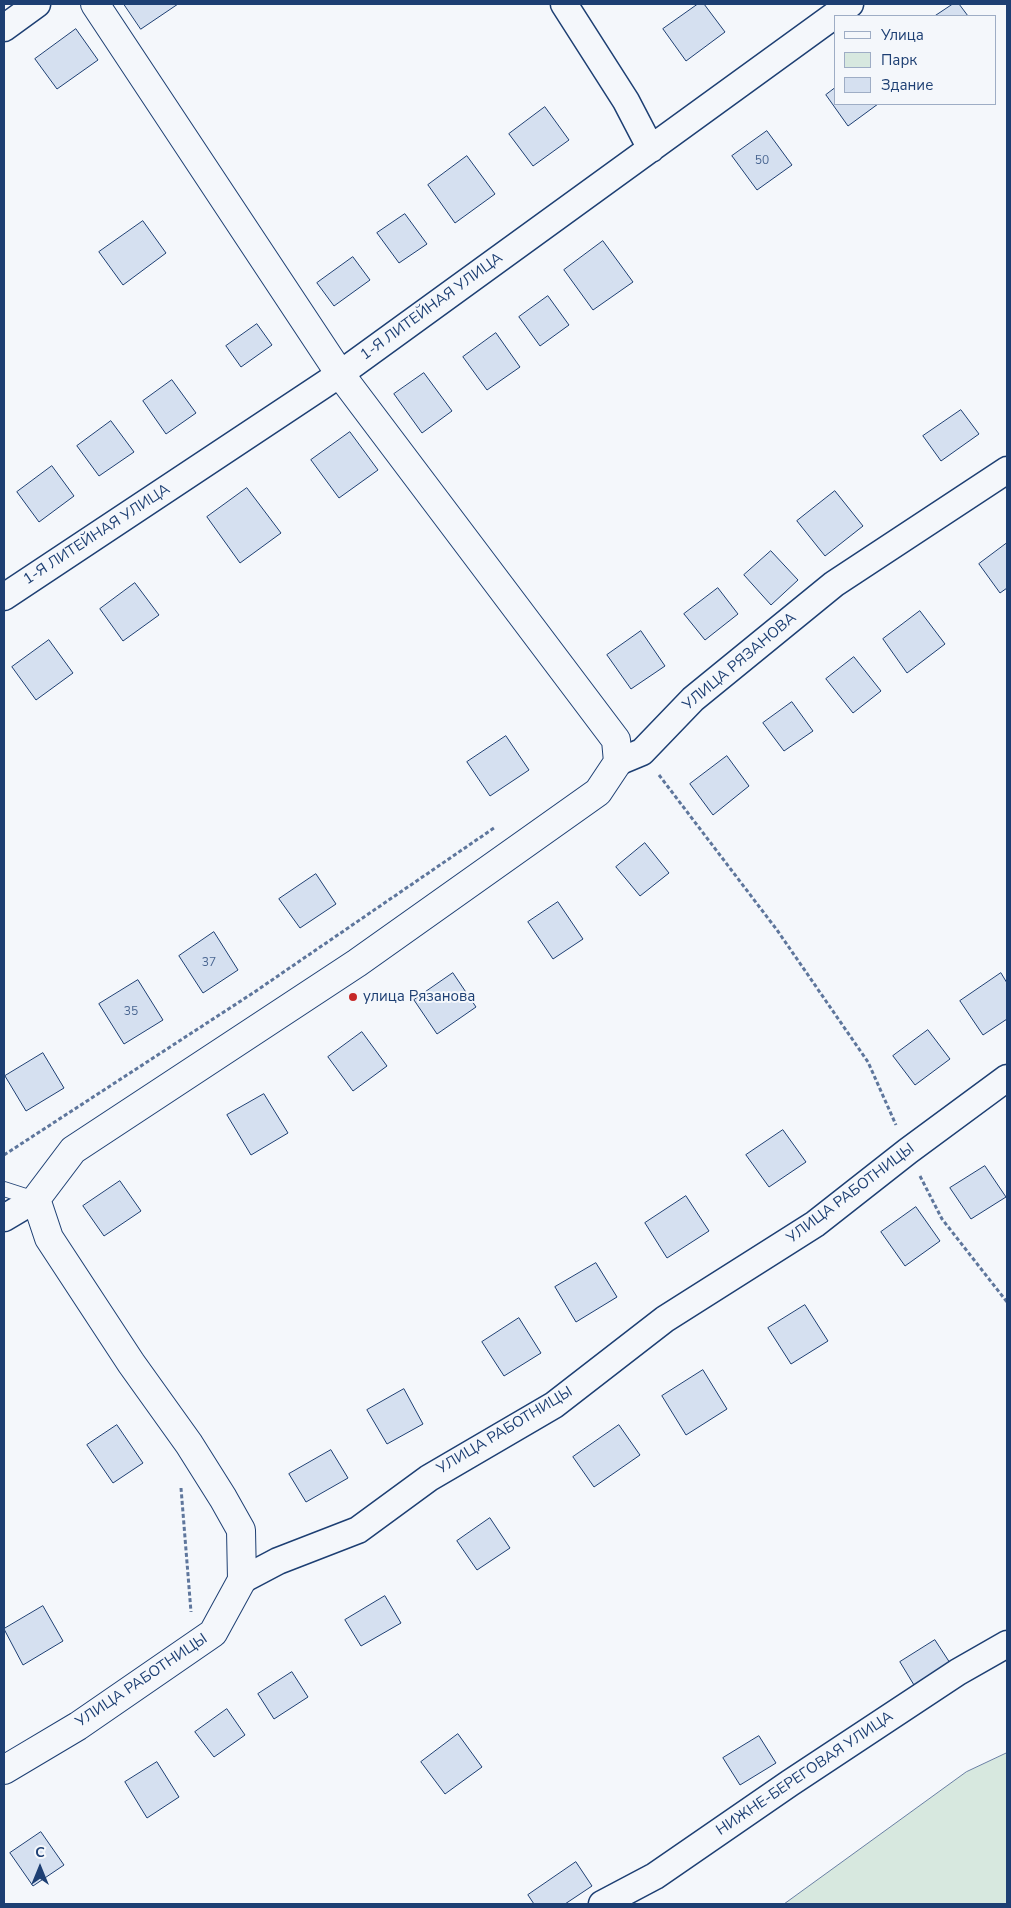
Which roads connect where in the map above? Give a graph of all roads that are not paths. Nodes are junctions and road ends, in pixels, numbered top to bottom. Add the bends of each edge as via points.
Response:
1 (37, 4) edge
2 (94, 4) edge
3 (564, 4) edge
4 (850, 4) edge
5 (835, 15) edge
6 (834, 16) edge
7 (4, 28) edge
8 (651, 149) junction
9 (340, 374) junction
10 (1007, 470) edge
11 (4, 597) edge
12 (618, 762) junction
13 (1007, 1078) edge
14 (4, 1189) edge
15 (36, 1199) junction
16 (4, 1218) edge
17 (242, 1580) junction
18 (1007, 1644) edge
19 (4, 1770) edge
20 (602, 1904) edge

1 - 7 street
2 - 9 street
3 - 8 street via 626,101
4 - 5 street, 1-Я ЛИТЕЙНАЯ УЛИЦА
6 - 8 street, 1-Я ЛИТЕЙНАЯ УЛИЦА
8 - 9 street, 1-Я ЛИТЕЙНАЯ УЛИЦА
9 - 11 street, 1-Я ЛИТЕЙНАЯ УЛИЦА
9 - 12 street via 616,740
10 - 12 street, УЛИЦА РЯЗАНОВА via 834,584 693,699 642,752
12 - 15 street via 598,792 357,964 73,1150
13 - 17 street, УЛИЦА РАБОТНИЦЫ via 815,1224 666,1319 554,1405 429,1478 358,1530 278,1561
14 - 15 lane
15 - 16 street
15 - 17 street via 50,1238 188,1444 241,1530
17 - 19 street, УЛИЦА РАБОТНИЦЫ via 213,1633 78,1726
18 - 20 street, НИЖНЕ-БЕРЕГОВАЯ УЛИЦА via 958,1672 655,1876

